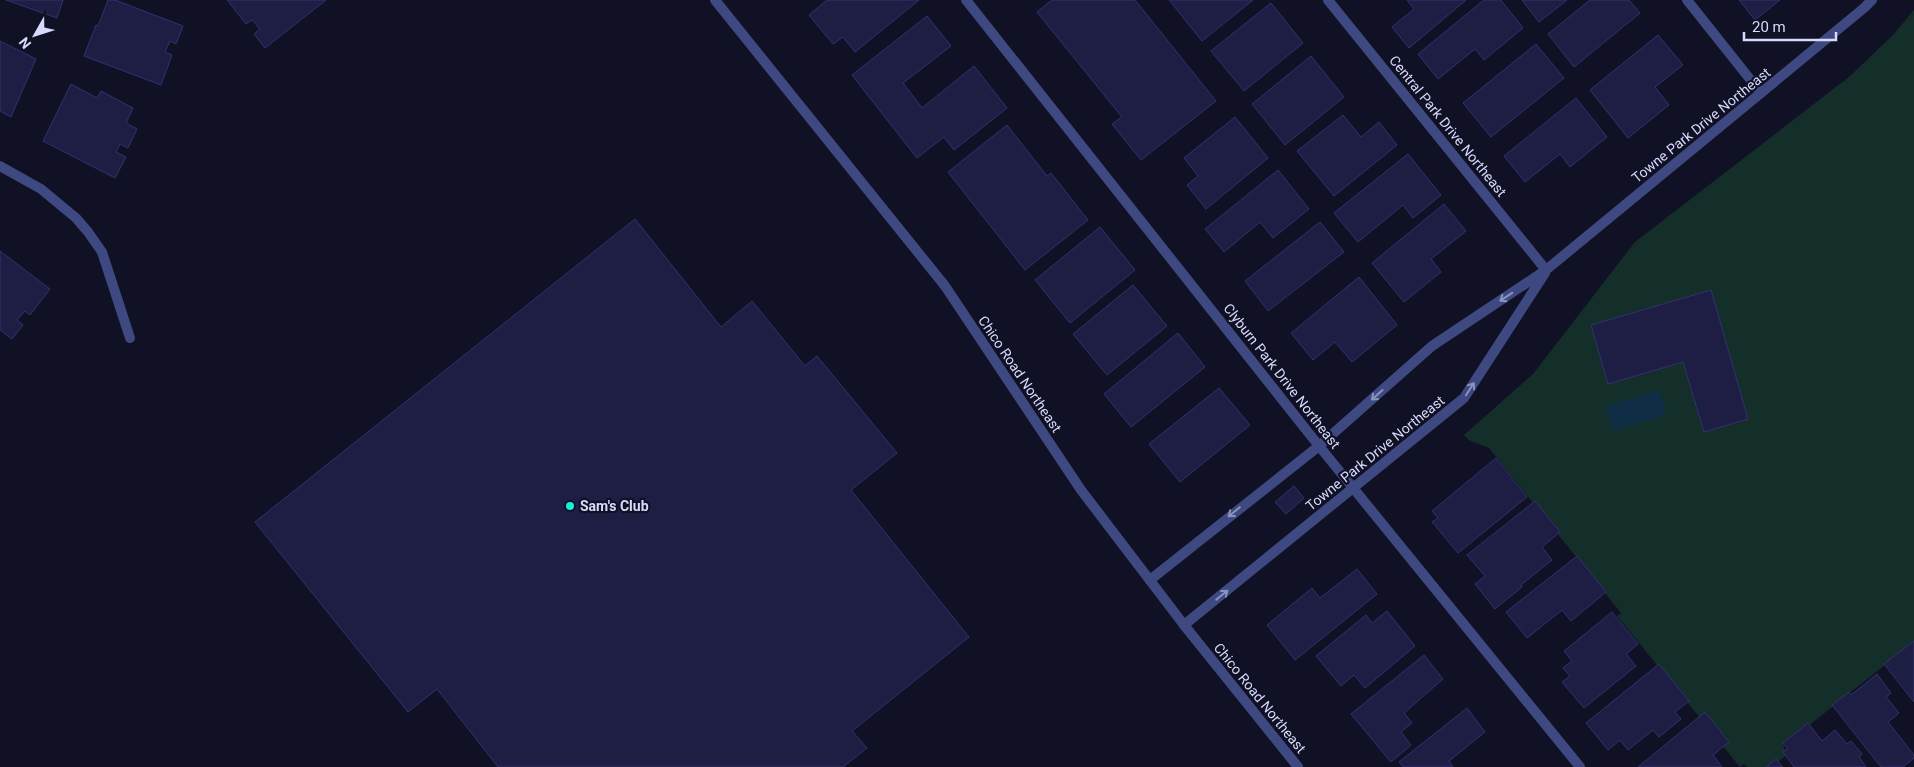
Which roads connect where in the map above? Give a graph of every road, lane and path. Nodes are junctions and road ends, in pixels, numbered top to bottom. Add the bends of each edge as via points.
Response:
1 (715, 0) edge
2 (966, 0) edge
3 (1328, 0) edge
4 (1687, 0) edge
5 (1872, 0) edge
6 (1761, 93) junction
7 (0, 166) edge
8 (1546, 270) junction
9 (130, 338) dead end
10 (1319, 446) junction
11 (1352, 487) junction
12 (1150, 580) junction
13 (1184, 625) junction
14 (1298, 767) edge
15 (1580, 767) edge

1 - 12 street, Chico Road Northeast via 944,286 1081,490
2 - 10 street, Clyburn Park Drive Northeast
3 - 8 street, Central Park Drive Northeast
4 - 6 street
5 - 6 street, Towne Park Drive Northeast
6 - 8 street, Towne Park Drive Northeast
7 - 9 street via 41,189 88,232 102,252
8 -> 10 street, Towne Park Drive Northeast via 1432,346
11 -> 8 street, Towne Park Drive Northeast via 1464,398
10 - 11 street, Clyburn Park Drive Northeast
10 -> 12 street, Towne Park Drive Northeast
13 -> 11 street, Towne Park Drive Northeast
11 - 15 street, Clyburn Park Drive Northeast
12 - 13 street, Chico Road Northeast
13 - 14 street, Chico Road Northeast

